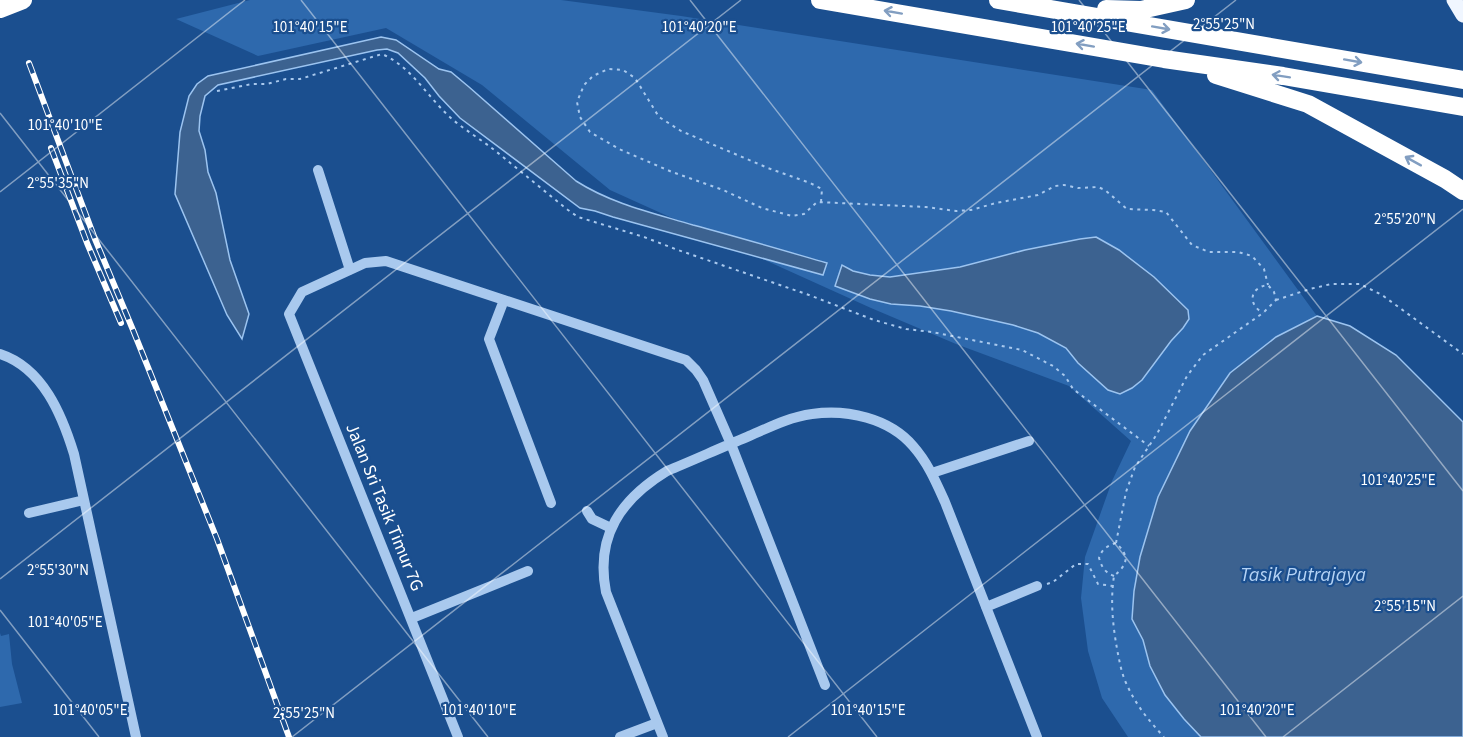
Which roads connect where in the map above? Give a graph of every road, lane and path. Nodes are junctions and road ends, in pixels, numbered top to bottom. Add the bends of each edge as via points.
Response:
1 (22, 0) edge
2 (820, 0) edge
3 (998, 0) edge
4 (1186, 0) edge
5 (1454, 0) edge
6 (1041, 8) junction
7 (0, 9) edge
8 (1463, 15) edge
9 (1164, 59) junction
10 (1463, 80) edge
11 (217, 91) dead end
12 (1463, 106) edge
13 (318, 170) dead end
14 (1463, 191) edge
15 (821, 202) junction
16 (350, 270) junction
17 (1268, 285) junction
18 (504, 300) junction
19 (1276, 300) junction
20 (1263, 313) junction
21 (0, 354) edge
22 (1463, 354) edge
23 (1029, 441) dead end
24 (731, 444) junction
25 (1149, 446) junction
26 (933, 474) junction
27 (84, 500) junction
28 (551, 503) dead end
29 (587, 511) dead end
30 (29, 513) dead end
31 (611, 528) junction
32 (1116, 543) junction
33 (528, 571) dead end
34 (1114, 576) junction
35 (1037, 586) joint
36 (1113, 586) junction
37 (986, 607) junction
38 (412, 618) junction
39 (825, 685) dead end
40 (657, 723) junction
41 (136, 737) edge
42 (458, 737) edge
43 (620, 737) edge
44 (663, 737) edge
45 (1037, 737) edge
46 (1164, 737) edge

1 - 7 highway
9 -> 2 highway
3 - 6 highway
4 - 6 highway via 1141,10
5 - 8 main road
6 -> 10 highway
12 -> 9 highway
14 -> 9 highway via 1308,104
11 - 25 path via 300,79 382,54 408,70 452,119 578,217 874,320 1022,350 1053,366 1073,389
13 - 16 street
15 - 15 path via 804,214 792,216 672,172 590,132 576,102 593,75 608,69 623,70 635,78 659,117 712,145 822,189
15 - 17 path via 956,211 1038,195 1055,186 1098,187 1127,209 1166,212 1192,245 1209,252 1252,256 1264,269
16 - 18 street via 365,263 386,261
16 - 38 street, Jalan Sri Tasik Timur 7G via 302,292 289,314
17 - 19 path
17 - 20 path via 1254,292 1254,306
18 - 24 street via 686,360 703,380
18 - 28 street via 489,339
19 - 20 path
19 - 22 path via 1310,289 1360,284 1382,295
20 - 25 path via 1203,355 1187,376
21 - 27 street via 26,368 42,383 66,428
23 - 26 street
24 - 26 street via 812,414 850,414 876,420 895,430 912,444
24 - 31 street via 652,480 618,513
24 - 39 street
25 - 32 path via 1135,467 1126,492
26 - 37 street
27 - 30 street
27 - 41 street
29 - 31 street via 592,519
31 - 40 street via 603,561 606,592
32 - 34 path via 1124,550 1125,559
32 - 34 path via 1101,551 1099,558 1104,570
33 - 38 street
34 - 36 path
35 - 36 path via 1053,582 1076,564 1088,564 1098,584
35 - 37 street
36 - 46 path via 1112,620 1125,682
37 - 45 street
38 - 42 street, Jalan Sri Tasik Timur 7G
40 - 43 street
40 - 44 street

